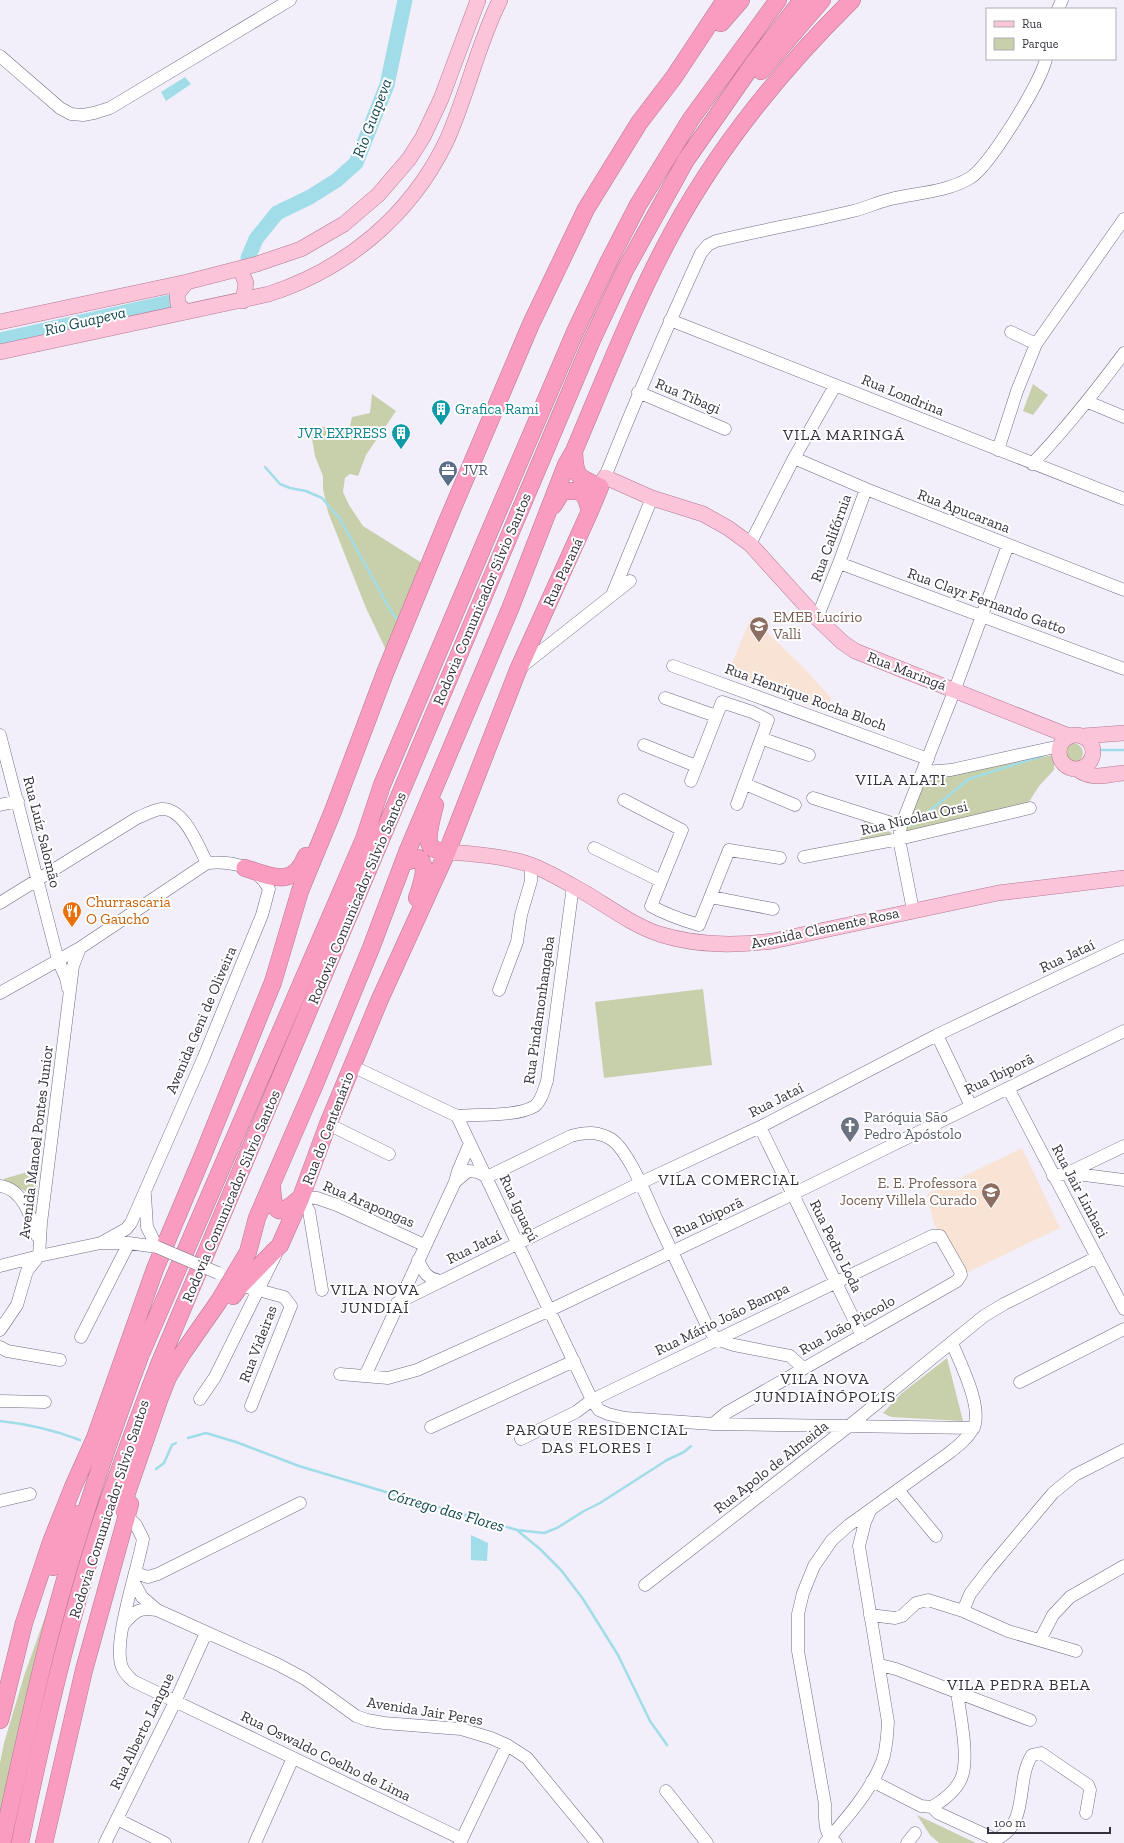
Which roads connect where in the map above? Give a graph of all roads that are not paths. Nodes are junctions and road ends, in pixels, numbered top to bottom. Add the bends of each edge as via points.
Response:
1 (290, 0) edge
2 (478, 0) edge
3 (483, 0) edge
4 (500, 0) edge
5 (726, 0) edge
6 (741, 0) edge
7 (778, 0) edge
8 (802, 0) edge
9 (822, 0) edge
10 (852, 0) edge
11 (0, 56) edge
12 (1046, 60) edge
13 (475, 61) junction
14 (674, 77) junction
15 (718, 114) junction
16 (1124, 219) edge
17 (240, 269) junction
18 (187, 282) junction
19 (243, 301) junction
20 (186, 312) junction
21 (670, 320) junction
22 (0, 322) edge
23 (1011, 332) dead end
24 (1036, 344) junction
25 (0, 352) edge
26 (1124, 353) edge
27 (835, 386) junction
28 (638, 392) junction
29 (1088, 402) junction
30 (1124, 417) edge
31 (725, 429) dead end
32 (998, 450) junction
33 (574, 451) junction
34 (794, 458) junction
35 (1032, 464) junction
36 (582, 479) junction
37 (602, 482) junction
38 (866, 489) junction
39 (562, 492) junction
40 (652, 498) junction
41 (1124, 499) edge
42 (590, 511) junction
43 (543, 523) junction
44 (750, 544) junction
45 (1008, 545) junction
46 (839, 563) junction
47 (630, 581) dead end
48 (1124, 590) edge
49 (612, 596) junction
50 (812, 613) junction
51 (981, 617) junction
52 (673, 666) dead end
53 (1124, 669) edge
54 (518, 670) junction
55 (955, 689) junction
56 (743, 691) junction
57 (758, 697) junction
58 (665, 698) dead end
59 (737, 706) junction
60 (752, 712) junction
61 (716, 716) junction
62 (1124, 733) edge
63 (0, 734) edge
64 (762, 739) junction
65 (1071, 739) junction
66 (644, 745) dead end
67 (452, 747) junction
68 (809, 755) dead end
69 (928, 759) junction
70 (1092, 759) junction
71 (696, 766) junction
72 (1077, 769) junction
73 (923, 772) junction
74 (1122, 774) edge
75 (691, 782) dead end
76 (745, 784) junction
77 (814, 798) dead end
78 (624, 800) dead end
79 (18, 801) junction
80 (737, 804) dead end
81 (795, 804) dead end
82 (0, 805) edge
83 (1030, 808) dead end
84 (333, 811) junction
85 (900, 826) junction
86 (899, 839) junction
87 (594, 848) dead end
88 (447, 852) junction
89 (780, 858) dead end
90 (804, 858) dead end
91 (207, 862) junction
92 (403, 863) junction
93 (531, 865) junction
94 (245, 868) junction
95 (1124, 878) edge
96 (37, 880) junction
97 (661, 881) junction
98 (572, 886) junction
99 (711, 897) junction
100 (0, 902) edge
101 (773, 909) dead end
102 (913, 910) junction
103 (667, 915) junction
104 (681, 920) junction
105 (665, 936) junction
106 (1124, 946) edge
107 (80, 948) junction
108 (399, 953) junction
109 (58, 960) junction
110 (500, 990) dead end
111 (0, 993) edge
112 (70, 997) junction
113 (1124, 1031) edge
114 (937, 1035) junction
115 (352, 1066) junction
116 (1008, 1088) junction
117 (972, 1106) junction
118 (457, 1116) junction
119 (328, 1124) junction
120 (760, 1127) junction
121 (470, 1143) junction
122 (1124, 1146) edge
123 (389, 1154) dead end
124 (1068, 1173) junction
125 (1053, 1176) junction
126 (487, 1177) junction
127 (1124, 1180) edge
128 (455, 1182) junction
129 (640, 1184) junction
130 (0, 1186) edge
131 (272, 1186) junction
132 (145, 1192) junction
133 (793, 1194) junction
134 (301, 1197) junction
135 (940, 1236) joint
136 (39, 1241) junction
137 (101, 1243) junction
138 (518, 1243) junction
139 (129, 1244) junction
140 (280, 1245) junction
141 (424, 1245) junction
142 (157, 1247) junction
143 (672, 1251) junction
144 (39, 1256) junction
145 (1096, 1256) junction
146 (418, 1260) junction
147 (0, 1266) edge
148 (232, 1277) junction
149 (442, 1281) junction
150 (836, 1282) junction
151 (259, 1290) junction
152 (322, 1290) dead end
153 (397, 1303) junction
154 (1124, 1309) edge
155 (550, 1310) junction
156 (1124, 1329) edge
157 (0, 1330) edge
158 (81, 1336) dead end
159 (862, 1336) junction
160 (716, 1340) junction
161 (952, 1343) junction
162 (0, 1347) edge
163 (60, 1360) dead end
164 (574, 1361) junction
165 (803, 1368) junction
166 (340, 1374) dead end
167 (365, 1376) junction
168 (1020, 1382) dead end
169 (200, 1399) dead end
170 (592, 1400) junction
171 (0, 1401) edge
172 (45, 1402) dead end
173 (251, 1406) dead end
174 (713, 1424) junction
175 (849, 1426) junction
176 (431, 1428) dead end
177 (974, 1428) junction
178 (112, 1432) junction
179 (521, 1439) dead end
180 (1124, 1450) edge
181 (898, 1490) junction
182 (30, 1494) dead end
183 (0, 1501) edge
184 (300, 1503) dead end
185 (870, 1511) junction
186 (126, 1515) junction
187 (936, 1536) dead end
188 (832, 1540) junction
189 (859, 1546) junction
190 (1124, 1566) edge
191 (134, 1577) junction
192 (645, 1585) dead end
193 (157, 1610) junction
194 (963, 1611) junction
195 (870, 1614) junction
196 (123, 1625) junction
197 (206, 1633) junction
198 (1040, 1640) junction
199 (1076, 1651) dead end
200 (880, 1664) junction
201 (957, 1692) junction
202 (175, 1702) junction
203 (1030, 1720) dead end
204 (0, 1721) edge
205 (507, 1745) junction
206 (293, 1758) junction
207 (872, 1781) junction
208 (666, 1791) dead end
209 (825, 1804) junction
210 (932, 1807) junction
211 (852, 1811) junction
212 (1086, 1813) dead end
213 (117, 1819) junction
214 (915, 1833) dead end
215 (461, 1841) edge
216 (830, 1841) edge
217 (2, 1843) edge
218 (20, 1843) edge
219 (44, 1843) edge
220 (105, 1843) edge
221 (165, 1843) edge
222 (255, 1843) edge
223 (597, 1843) edge
224 (708, 1843) edge
225 (907, 1843) edge

1 - 11 street via 126,99 94,113 71,114 60,108
2 - 17 main road via 432,120 409,159 392,180 363,208 325,236 278,258
3 - 13 main road via 464,47 466,54
4 - 13 main road
5 - 14 highway
6 - 14 highway
7 - 178 highway, Rodovia Comunicador Silvio Santos via 691,119 669,154 638,205 578,325 382,785 364,839 148,1335
8 - 15 highway, Rodovia Comunicador Silvio Santos
9 - 15 highway via 761,71
10 - 33 highway via 765,95 691,199 656,264
12 - 21 street, Rua Paraná via 1037,81 1004,138 984,166 971,178 958,184 889,199 854,210 716,241 701,253
13 - 19 main road via 446,142 429,173 397,215 361,247 315,276 290,287
14 - 84 highway via 643,118 598,188 549,286 404,626
15 - 218 highway, Rodovia Comunicador Silvio Santos via 686,160 655,214 592,340 160,1362 123,1458 69,1631 40,1745
16 - 24 street
17 - 18 main road
17 - 19 main road via 246,283
18 - 20 main road via 176,294 178,304
18 - 22 main road
19 - 20 main road
20 - 25 main road
21 - 27 street, Rua Londrina
21 - 28 street, Rua Paraná
23 - 24 street
24 - 32 street via 1019,384
26 - 29 street
27 - 32 street, Rua Londrina
27 - 34 street
28 - 31 street, Rua Tibagi
28 - 37 street, Rua Paraná
29 - 30 street
29 - 35 street
32 - 35 street, Rua Londrina
33 - 36 highway via 576,470
33 - 43 highway
34 - 38 street, Rua Apucarana
34 - 44 street
35 - 41 street, Rua Londrina
36 - 37 highway
36 - 39 highway via 569,481
37 - 40 main road, Rua Maringá
37 - 42 highway, Rua Paraná
38 - 45 street, Rua Apucarana
38 - 46 street, Rua Califórnia
39 - 42 highway via 582,492
39 - 43 highway
40 - 44 main road, Rua Maringá via 703,514
40 - 49 street
42 - 54 highway, Rua Paraná
43 - 67 highway
44 - 50 main road, Rua Maringá
45 - 48 street, Rua Apucarana
45 - 51 street
46 - 50 street, Rua Califórnia via 825,598
46 - 51 street, Rua Clayr Fernando Gatto
47 - 49 street
49 - 54 street
50 - 55 main road, Rua Maringá via 855,651
51 - 53 street, Rua Clayr Fernando Gatto
51 - 55 street
52 - 56 street, Rua Henrique Rocha Bloch
54 - 88 highway, Rua Paraná
55 - 65 main road, Rua Maringá
55 - 69 street
56 - 57 street, Rua Henrique Rocha Bloch
56 - 59 street
57 - 60 street
57 - 69 street, Rua Henrique Rocha Bloch
58 - 61 street
59 - 60 street
59 - 61 street via 722,702
60 - 64 street via 768,720
61 - 71 street
62 - 65 main road
63 - 79 street, Rua Luíz Salomão
64 - 68 street
64 - 76 street
65 - 70 main road via 1091,743
65 - 72 main road via 1059,751 1061,760 1068,767
65 - 73 street via 951,770
66 - 71 street
67 - 88 highway via 449,764 437,796 429,842 435,850
67 - 92 highway
69 - 73 street
70 - 72 main road via 1086,766
70 - 74 main road via 1097,766
71 - 75 street
72 - 74 main road via 1092,776
73 - 85 street
76 - 80 street
76 - 81 street
77 - 85 street
78 - 97 street via 682,830
79 - 82 street
79 - 96 street, Rua Luíz Salomão
83 - 86 street, Rua Nicolau Orsi
84 - 94 highway via 320,822 302,866 296,874 272,877
84 - 204 highway via 300,891 273,982 204,1156 154,1269 101,1424 51,1542 24,1623
85 - 86 street
86 - 90 street, Rua Nicolau Orsi
86 - 102 street
87 - 97 street
88 - 93 main road, Avenida Clemente Rosa
88 - 108 highway, Rua do Centenário
89 - 99 street via 729,850
91 - 94 street, Avenida Geni de Oliveira via 231,863
91 - 96 street via 183,820 170,810 162,809 137,818
91 - 107 street
92 - 108 highway via 418,858 424,865 419,890
92 - 131 highway via 371,948
93 - 98 main road, Avenida Clemente Rosa
93 - 110 street via 531,882 521,915 518,942
94 - 132 street, Avenida Geni de Oliveira via 265,881 269,889 268,899
95 - 102 main road, Avenida Clemente Rosa via 998,893
96 - 100 street
96 - 109 street, Rua Luíz Salomão
97 - 103 street via 651,906
98 - 105 main road, Avenida Clemente Rosa via 627,918
98 - 118 street, Rua Pindamonhangaba via 547,1081 542,1096 535,1105 522,1111
99 - 101 street
99 - 104 street via 699,925
102 - 105 main road, Avenida Clemente Rosa via 773,941 743,945 722,946
103 - 104 street
103 - 105 street
104 - 105 street
106 - 114 street, Rua Jataí
107 - 109 street
107 - 112 street, Avenida Manoel Pontes Junior via 73,966
108 - 115 highway, Rua do Centenário
109 - 111 street
109 - 112 street, Rua Luíz Salomão via 66,978
112 - 136 street, Avenida Manoel Pontes Junior
113 - 116 street, Rua Ibiporã
114 - 117 street
114 - 120 street, Rua Jataí
115 - 118 street
115 - 119 highway, Rua do Centenário
116 - 117 street, Rua Ibiporã
116 - 125 street, Rua Jair Linhaci
117 - 133 street, Rua Ibiporã
118 - 121 street, Rua Iguaçú
119 - 123 street
119 - 134 highway, Rua do Centenário
120 - 129 street, Rua Jataí
120 - 133 street, Rua Pedro Loda
121 - 126 street, Rua Iguaçú
121 - 128 street
122 - 124 street
124 - 125 street
124 - 127 street
125 - 145 street, Rua Jair Linhaci
126 - 128 street via 478,1172 468,1171
126 - 129 street via 571,1136 597,1132 620,1147
126 - 138 street, Rua Iguaçú
128 - 141 street
129 - 138 street, Rua Jataí
129 - 143 street
130 - 136 street via 14,1191 22,1201
131 - 134 highway via 273,1204 281,1210 287,1209
131 - 148 highway via 257,1218 248,1252
132 - 137 street, Avenida Geni de Oliveira via 126,1229
132 - 142 street via 147,1227
133 - 143 street, Rua Ibiporã
133 - 150 street, Rua Pedro Loda
134 - 140 highway, Rua do Centenário
134 - 141 street, Rua Arapongas via 317,1198
134 - 152 street via 309,1212
135 - 150 street, Rua Mário João Bampa via 932,1236
135 - 159 street, Rua João Piccolo via 960,1272 957,1281
136 - 144 street, Avenida Manoel Pontes Junior
137 - 139 street
137 - 144 street
138 - 149 street, Rua Jataí
138 - 155 street, Rua Iguaçú
139 - 142 street
139 - 158 street
140 - 148 highway
140 - 151 street, Rua do Centenário
141 - 146 street
142 - 148 street, bridge
143 - 155 street, Rua Ibiporã
143 - 160 street
144 - 147 street
144 - 157 street, Avenida Manoel Pontes Junior via 27,1271 17,1305
145 - 154 street, Rua Jair Linhaci
145 - 161 street, Rua Apolo de Almeida via 984,1316
146 - 149 street, Rua Jataí via 429,1278
146 - 153 street
148 - 151 street
148 - 186 highway via 170,1390 154,1428
149 - 153 street, Rua Jataí
150 - 159 street, Rua Pedro Loda
150 - 160 street, Rua Mário João Bampa
151 - 169 street, Rua do Centenário via 215,1377
151 - 173 street, Rua Videiras via 284,1297 290,1306
153 - 167 street
155 - 164 street, Rua Iguaçú
155 - 167 street, Rua Ibiporã via 417,1370 388,1378
156 - 168 street
159 - 165 street, Rua João Piccolo
160 - 165 street via 790,1356
160 - 170 street, Rua Mário João Bampa
161 - 175 street, Rua Apolo de Almeida
161 - 177 street via 975,1406
162 - 163 street via 7,1351
164 - 170 street, Rua Iguaçú
164 - 176 street
165 - 174 street, Rua João Piccolo via 726,1413
166 - 167 street, Rua Ibiporã
170 - 174 street, Rua Iguaçú via 599,1410 626,1418
170 - 179 street, Rua Mário João Bampa via 576,1412
171 - 172 street
174 - 175 street
175 - 177 street
175 - 192 street, Rua Apolo de Almeida
177 - 181 street via 964,1441
178 - 204 highway via 86,1488 35,1613 11,1695
178 - 217 highway, Rodovia Comunicador Silvio Santos via 52,1626
180 - 194 street via 1075,1475 1053,1493 970,1594
181 - 185 street
181 - 187 street
182 - 183 street
184 - 191 street via 158,1574
185 - 188 street
185 - 189 street
186 - 191 street via 136,1525 143,1539
186 - 219 highway via 84,1670
188 - 189 street via 847,1536 855,1540
188 - 209 street via 814,1566 803,1593 797,1635
189 - 195 street
190 - 198 street via 1070,1597 1054,1614
191 - 193 street, Avenida Jair Peres via 142,1597
191 - 196 street
193 - 196 street, Avenida Jair Peres via 140,1609
193 - 197 street, Avenida Jair Peres
194 - 195 street via 928,1600 916,1603 902,1616 895,1618
194 - 198 street via 1008,1631
195 - 200 street
196 - 202 street via 120,1654 121,1666 125,1673 133,1681
197 - 202 street, Rua Alberto Langue
197 - 205 street, Avenida Jair Peres via 284,1668 356,1716 379,1722 461,1729
198 - 199 street
200 - 201 street
200 - 207 street via 888,1722 887,1743 882,1762
201 - 203 street
201 - 210 street via 964,1758 961,1779 952,1793
202 - 206 street, Rua Oswaldo Coelho de Lima
202 - 213 street, Rua Alberto Langue
205 - 215 street
205 - 223 street, Avenida Jair Peres via 527,1758
206 - 215 street, Rua Oswaldo Coelho de Lima
206 - 222 street
207 - 210 street via 922,1806
207 - 211 street
208 - 224 street
209 - 211 street via 836,1817
209 - 216 street via 825,1828
210 - 212 street via 938,1813 997,1839 1009,1829 1016,1817 1022,1798 1023,1779 1030,1759 1036,1753 1044,1755 1088,1786 1090,1790
211 - 216 street
213 - 220 street, Rua Alberto Langue
213 - 221 street
214 - 225 street

